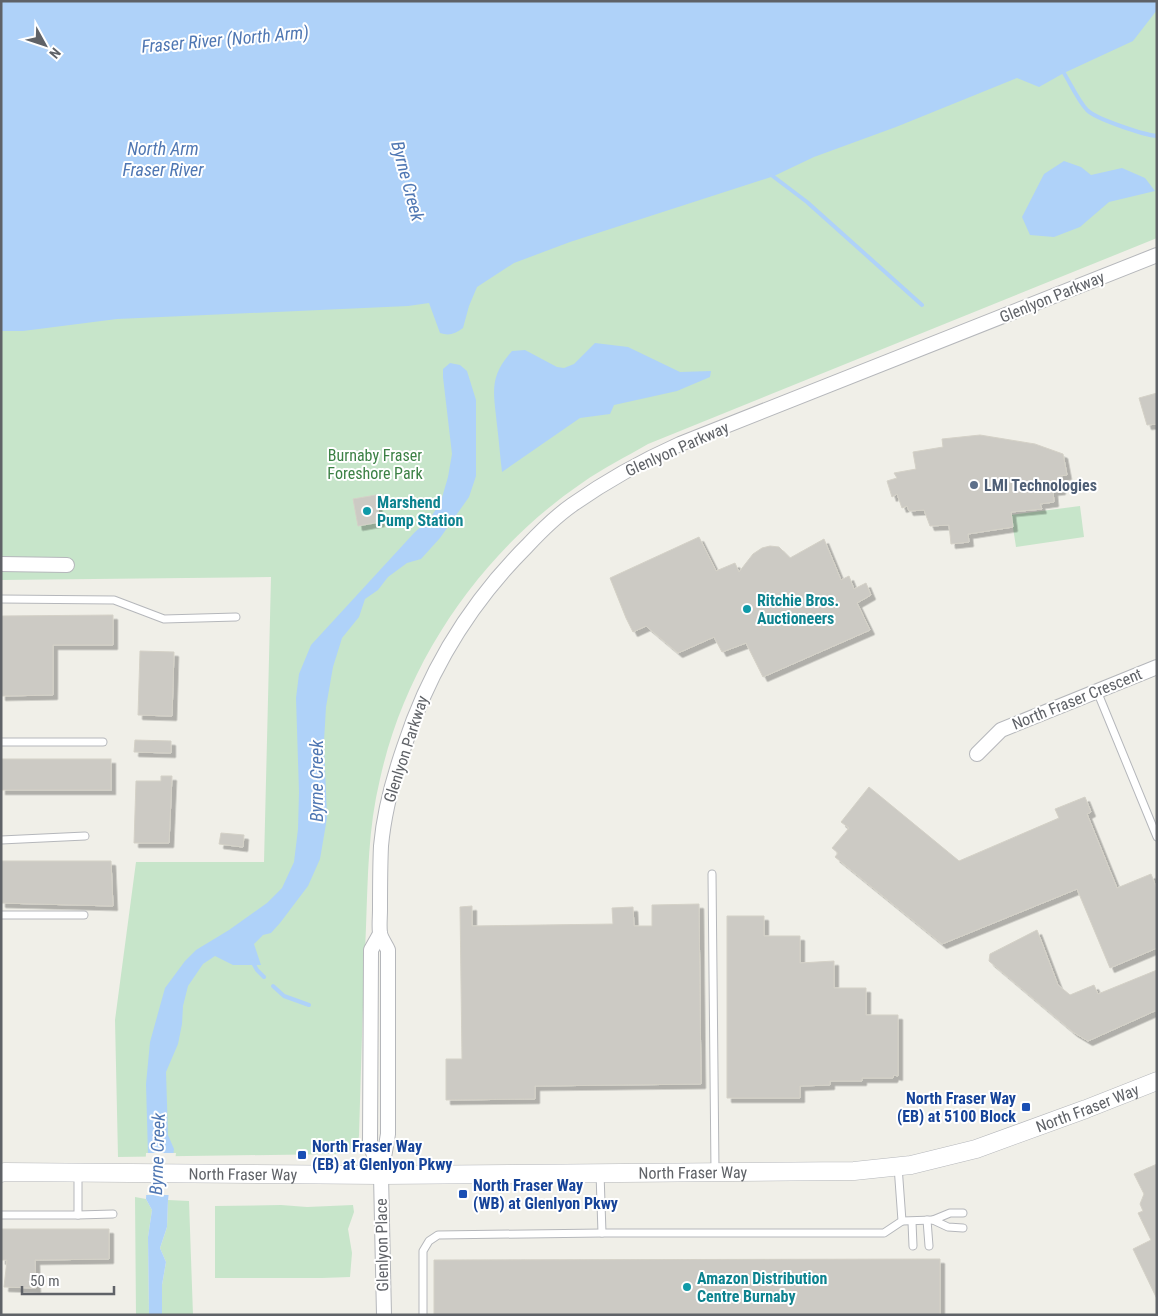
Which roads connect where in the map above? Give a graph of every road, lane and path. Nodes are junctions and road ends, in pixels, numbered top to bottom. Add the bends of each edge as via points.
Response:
1 (1157, 254) edge
2 (1, 564) edge
3 (67, 565) dead end
4 (1, 599) edge
5 (236, 617) dead end
6 (1157, 667) edge
7 (1097, 691) junction
8 (1, 742) edge
9 (103, 742) dead end
10 (978, 754) dead end
11 (85, 836) dead end
12 (1157, 838) edge
13 (1, 840) edge
14 (712, 874) dead end
15 (84, 914) dead end
16 (1, 915) edge
17 (1157, 1080) edge
18 (898, 1166) junction
19 (2, 1171) edge
20 (78, 1172) junction
21 (715, 1172) junction
22 (600, 1173) junction
23 (381, 1175) junction
24 (962, 1213) dead end
25 (113, 1214) dead end
26 (1, 1215) edge
27 (78, 1215) junction
28 (930, 1220) junction
29 (902, 1221) junction
30 (912, 1222) junction
31 (963, 1228) dead end
32 (602, 1233) junction
33 (913, 1246) dead end
34 (929, 1246) dead end
35 (384, 1315) edge
36 (423, 1315) edge

1 - 23 street, Glenlyon Parkway via 644,460 570,506 509,564 478,601 438,664 413,718 386,810 379,872 380,934 388,950 388,1134
2 - 3 street
4 - 5 lane via 114,600 164,619
6 - 7 street, North Fraser Crescent
7 - 10 street, North Fraser Crescent via 1001,730
7 - 12 lane
8 - 9 lane
11 - 13 lane
14 - 21 lane
15 - 16 lane
17 - 18 street, North Fraser Way via 997,1143
18 - 21 street, North Fraser Way via 854,1171
18 - 29 lane
19 - 20 street, North Fraser Way
20 - 23 street, North Fraser Way
20 - 27 lane
21 - 22 street, North Fraser Way
22 - 23 street, North Fraser Way
22 - 32 lane
23 - 35 street, Glenlyon Place
24 - 28 lane via 950,1213
25 - 27 lane
26 - 27 lane
28 - 30 lane
28 - 31 lane via 948,1227
28 - 34 lane
29 - 30 lane
29 - 32 lane via 884,1233
30 - 33 lane
32 - 36 lane via 438,1235 423,1251

